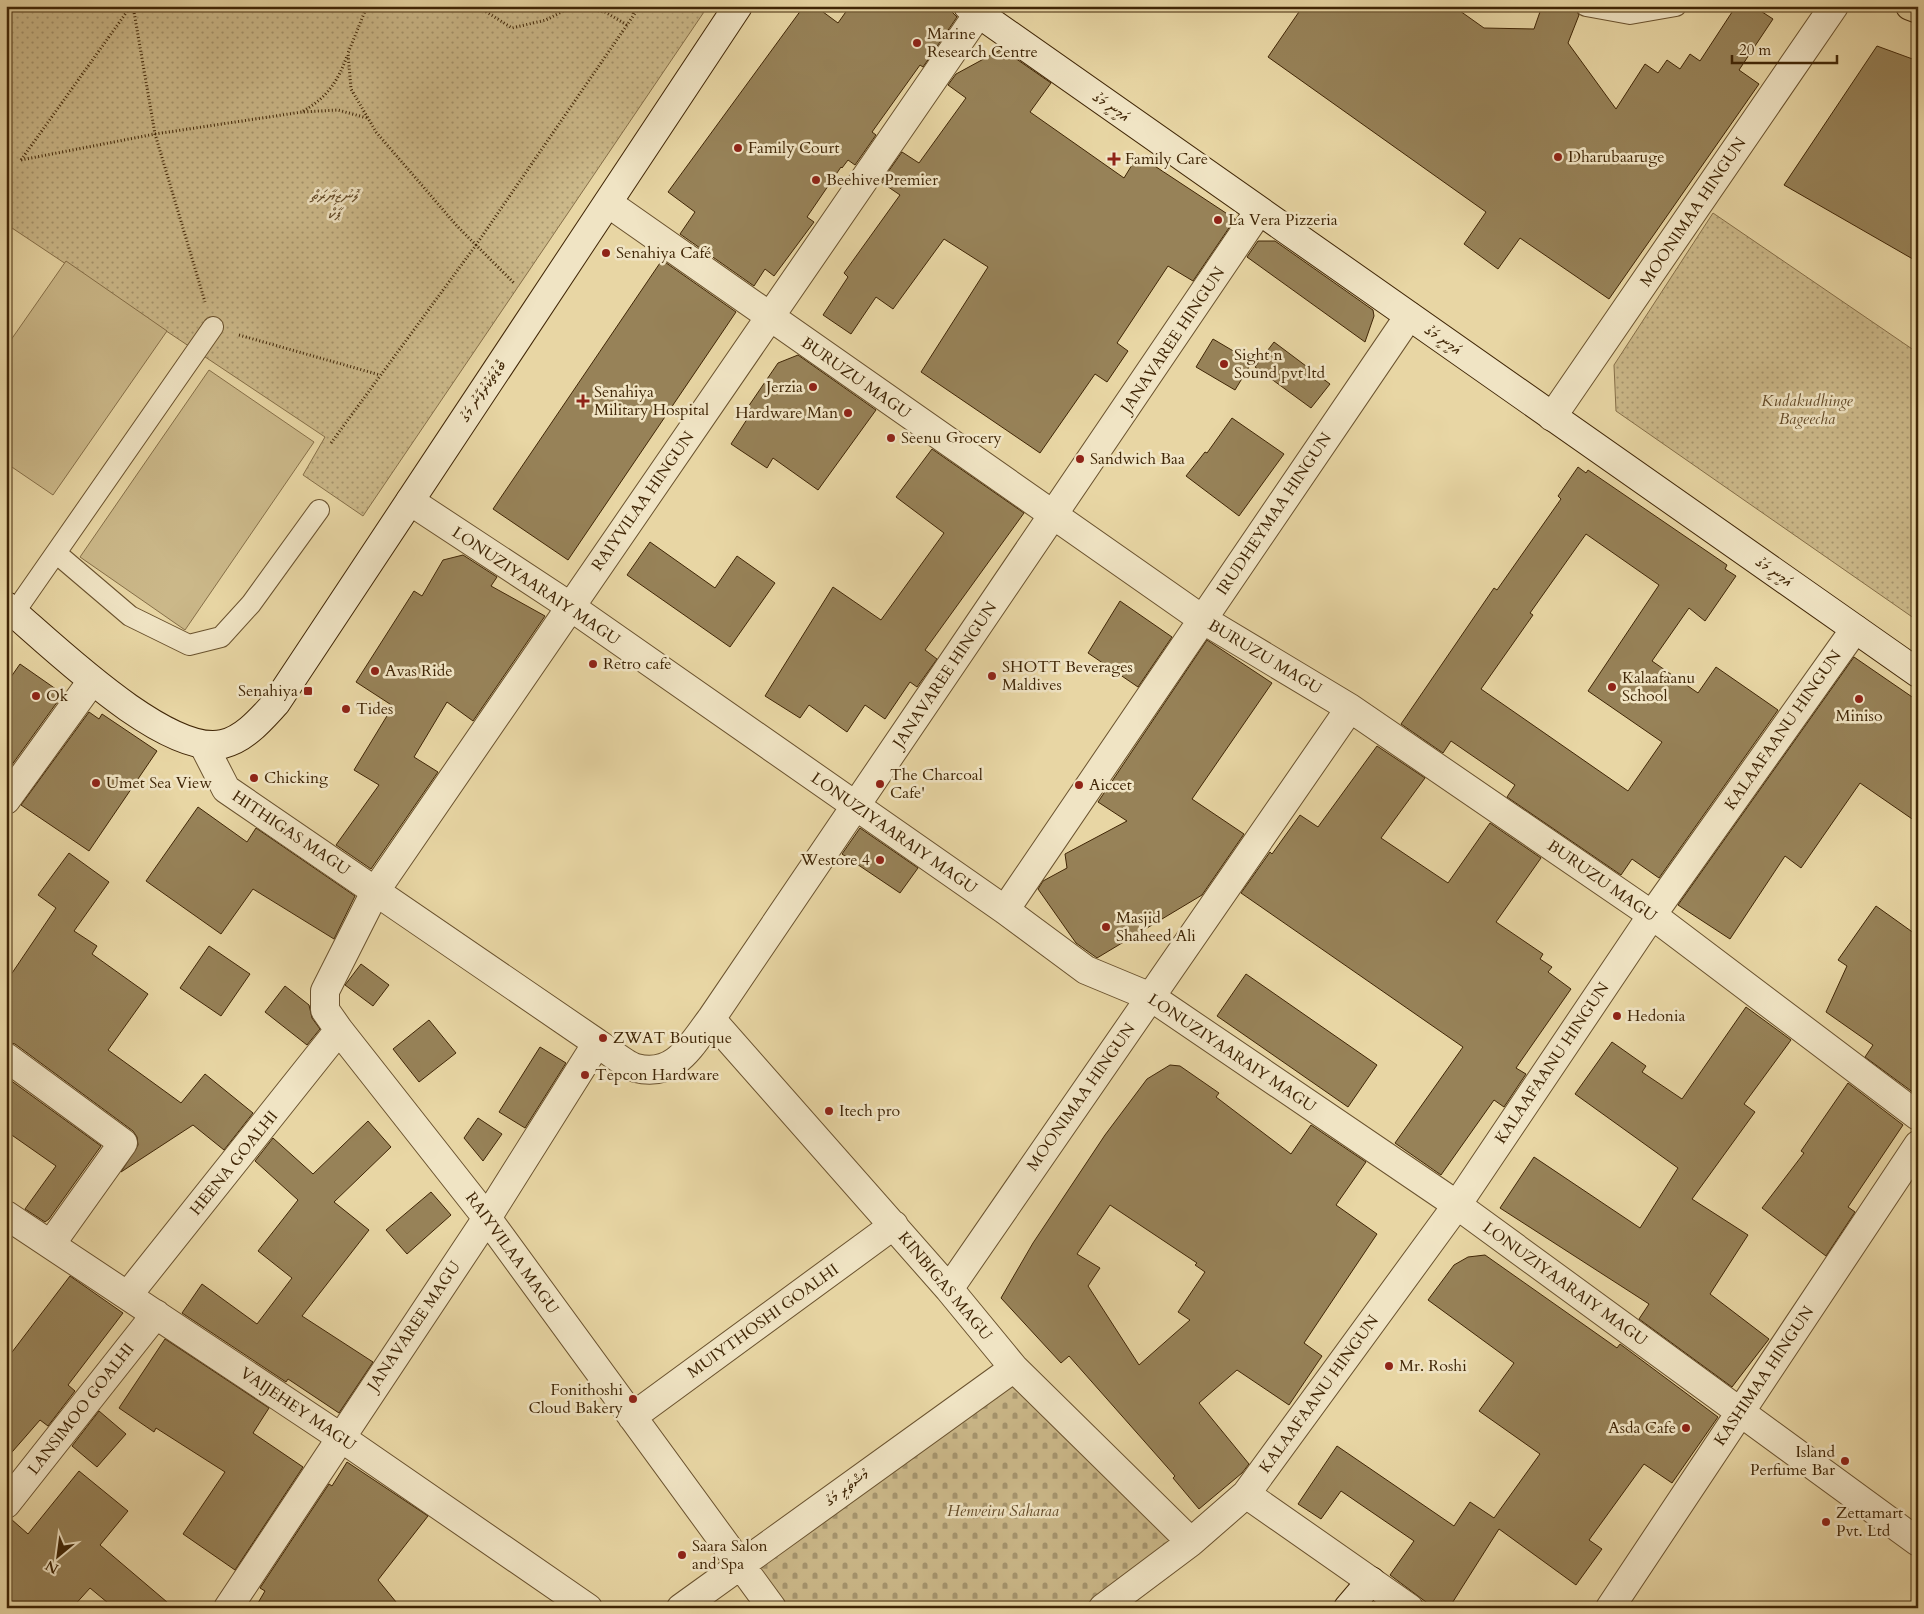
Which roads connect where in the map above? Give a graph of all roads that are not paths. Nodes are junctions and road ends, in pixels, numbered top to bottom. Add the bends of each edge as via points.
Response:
1 (738, 6) edge
2 (1586, 6) edge
3 (1676, 6) edge
4 (1834, 6) edge
5 (1910, 6) edge
6 (1918, 9) edge
7 (973, 10) edge
8 (608, 203) junction
9 (1259, 211) junction
10 (1409, 316) junction
11 (770, 318) junction
12 (213, 327) road end
13 (1552, 417) junction
14 (410, 501) junction
15 (319, 510) dead end
16 (1053, 515) junction
17 (56, 553) junction
18 (571, 607) junction
19 (10, 609) edge
20 (1202, 619) junction
21 (1855, 629) junction
22 (1918, 673) edge
23 (92, 681) junction
24 (1350, 708) junction
25 (204, 746) junction
26 (6, 800) edge
27 (856, 806) junction
28 (376, 890) junction
29 (1005, 910) junction
30 (1652, 915) junction
31 (1151, 997) junction
32 (711, 1019) junction
33 (339, 1030) junction
34 (597, 1043) junction
35 (6, 1057) edge
36 (1918, 1116) edge
37 (1918, 1144) edge
38 (1457, 1204) junction
39 (6, 1214) edge
40 (487, 1218) junction
41 (894, 1226) junction
42 (51, 1244) junction
43 (949, 1289) junction
44 (128, 1295) junction
45 (156, 1314) junction
46 (1014, 1368) junction
47 (1740, 1412) junction
48 (632, 1418) junction
49 (340, 1437) junction
50 (1246, 1494) junction
51 (6, 1504) edge
52 (1191, 1542) junction
53 (1918, 1542) edge
54 (739, 1565) junction
55 (1371, 1581) junction
56 (228, 1608) edge
57 (588, 1608) edge
58 (681, 1608) edge
59 (772, 1608) edge
60 (1103, 1608) edge
61 (1348, 1608) edge
62 (1409, 1608) edge
63 (1610, 1608) edge

1 - 8 street, ބޮޑުތަކުރުފާނު މަގު
2 - 3 lane via 1630,14
4 - 13 street, MOONIMAA HINGUN
5 - 6 main road
7 - 9 street, އަމީނީ މަގު
7 - 11 street, RAIYVILAA HINGUN
8 - 11 street, BURUZU MAGU
8 - 14 street, ބޮޑުތަކުރުފާނު މަގު
9 - 10 street, އަމީނީ މަގު
9 - 16 street, JANAVAREE HINGUN
10 - 13 street, އަމީނީ މަގު
10 - 20 street, IRUDHEYMAA HINGUN
11 - 16 street, BURUZU MAGU
11 - 18 street, RAIYVILAA HINGUN
12 - 17 lane
13 - 21 street, އަމީނީ މަގު
14 - 18 street, LONUZIYAARAIY MAGU
14 - 25 street, ބޮޑުތަކުރުފާނު މަގު via 276,703 242,735 224,744
15 - 17 lane via 251,604 220,637 189,645 130,616
16 - 20 street, BURUZU MAGU
16 - 27 street, JANAVAREE HINGUN
17 - 19 lane
18 - 27 street, LONUZIYAARAIY MAGU
18 - 28 street, RAIYVILAA HINGUN
19 - 23 street
20 - 24 street, BURUZU MAGU
20 - 29 street, IRUDHEYMAA HINGUN
21 - 22 street, އަމީނީ މަގު
21 - 30 street, KALAAFAANU HINGUN
23 - 25 street via 172,733
23 - 26 street
24 - 30 street, BURUZU MAGU
24 - 31 street, MOONIMAA HINGUN
25 - 28 street, HITHIGAS MAGU via 226,789
27 - 29 street, LONUZIYAARAIY MAGU
27 - 32 street, JANAVAREE HINGUN
28 - 33 street, RAIYVILAA MAGU via 325,991 325,1010
28 - 34 street, HITHIGAS MAGU
29 - 31 street, LONUZIYAARAIY MAGU via 1086,970
30 - 36 street, BURUZU MAGU
30 - 38 street, KALAAFAANU HINGUN
31 - 38 street, LONUZIYAARAIY MAGU
31 - 43 street, MOONIMAA HINGUN
32 - 34 street, JANAVAREE HINGUN via 679,1061 659,1069 635,1068
32 - 41 street, KINBIGAS MAGU
33 - 40 street, RAIYVILAA MAGU
33 - 44 street, HEENA GOALHI
34 - 40 street, JANAVAREE MAGU
35 - 42 street via 123,1143
37 - 47 street, KASHIMAA HINGUN
38 - 47 street, LONUZIYAARAIY MAGU
38 - 50 street, KALAAFAANU HINGUN
39 - 42 street, VAIJEHEY MAGU
40 - 48 street, RAIYVILAA MAGU
40 - 49 street, JANAVAREE MAGU
41 - 43 street, KINBIGAS MAGU
41 - 48 street, MUIYTHOSHI GOALHI
42 - 44 street, VAIJEHEY MAGU
43 - 46 street, KINBIGAS MAGU
44 - 45 street, VAIJEHEY MAGU
45 - 49 street, VAIJEHEY MAGU
45 - 51 street, LANSIMOO GOALHI
46 - 52 street, KINBIGAS MAGU
46 - 54 street, މުޝްތަރީ މަގު
47 - 53 street, LONUZIYAARAIY MAGU
47 - 63 street, KASHIMAA HINGUN
48 - 54 street, RAIYVILAA MAGU
49 - 56 street, JANAVAREE MAGU
49 - 57 street, VAIJEHEY MAGU
50 - 52 street, KALAAFAANU HINGUN
50 - 55 street
52 - 60 street, KALAAFAANU HINGUN
54 - 58 street, މުޝްތަރީ މަގު
54 - 59 street, RAIYVILAA MAGU
55 - 61 street
55 - 62 street

